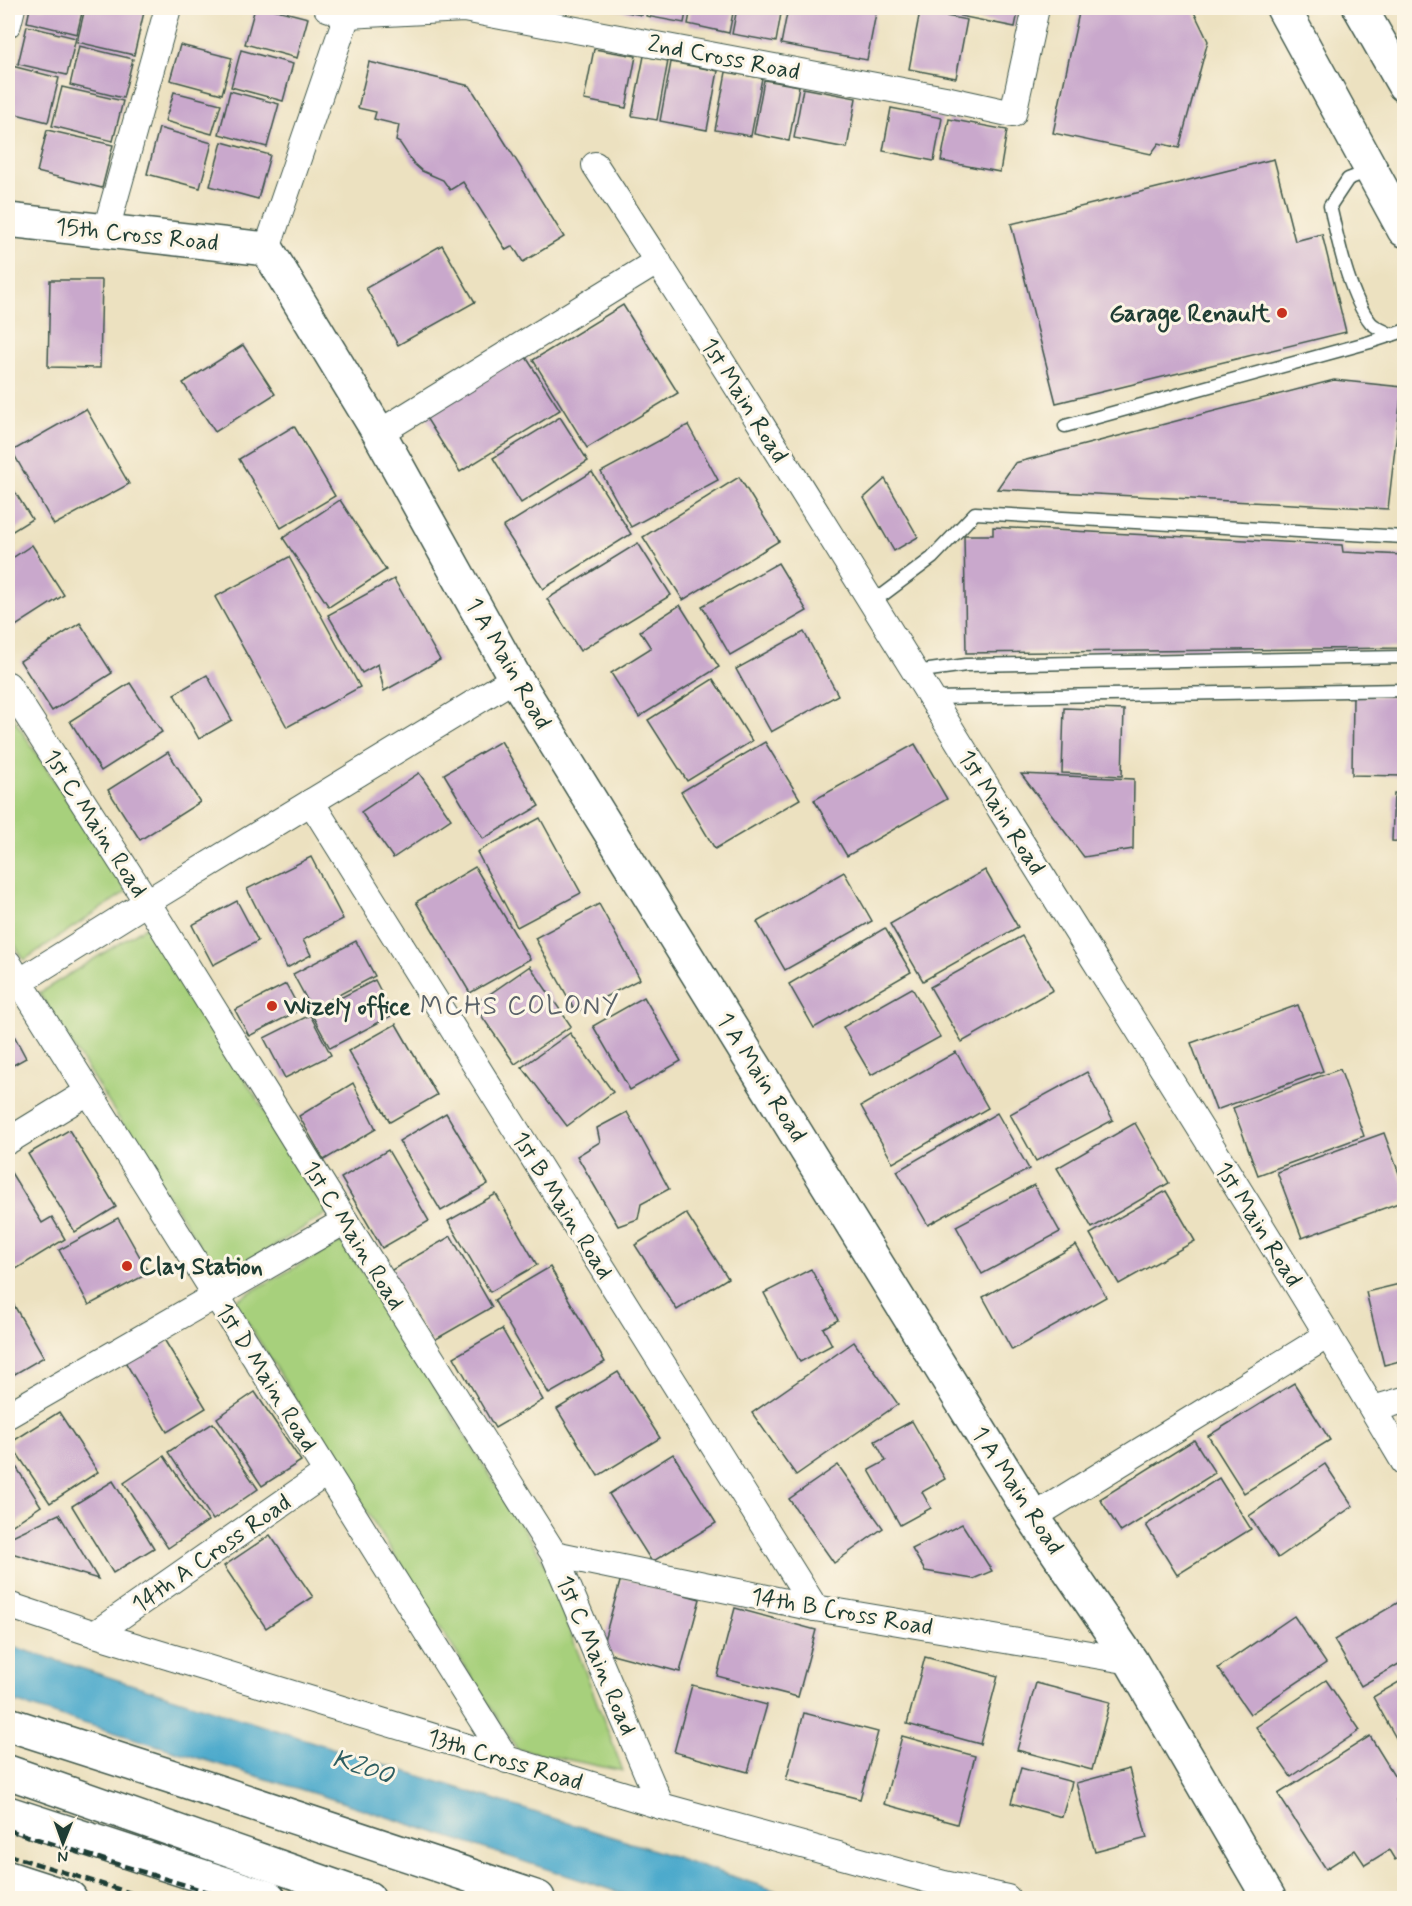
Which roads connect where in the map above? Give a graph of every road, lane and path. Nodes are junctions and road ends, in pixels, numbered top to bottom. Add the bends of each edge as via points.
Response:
1 (12, 8) edge
2 (168, 8) edge
3 (464, 8) edge
4 (1036, 8) edge
5 (1283, 8) edge
6 (1360, 8) edge
7 (337, 11) edge
8 (8, 24) edge
9 (1404, 85) edge
10 (595, 165) dead end
11 (1372, 170) junction
12 (8, 220) edge
13 (106, 230) junction
14 (1404, 230) edge
15 (267, 249) junction
16 (658, 261) junction
17 (1404, 331) edge
18 (1392, 335) junction
19 (1065, 426) dead end
20 (379, 433) junction
21 (1404, 537) edge
22 (869, 600) junction
23 (1404, 657) edge
24 (915, 672) junction
25 (516, 678) junction
26 (8, 685) edge
27 (1404, 690) edge
28 (931, 698) junction
29 (311, 802) junction
30 (147, 902) junction
31 (14, 973) edge
32 (88, 1092) junction
33 (8, 1141) edge
34 (345, 1221) junction
35 (215, 1294) junction
36 (1328, 1335) junction
37 (1404, 1400) edge
38 (1373, 1409) junction
39 (8, 1415) edge
40 (1404, 1462) edge
41 (327, 1472) junction
42 (1033, 1517) junction
43 (554, 1554) junction
44 (8, 1605) edge
45 (815, 1608) junction
46 (95, 1634) junction
47 (1131, 1660) junction
48 (8, 1724) edge
49 (507, 1760) junction
50 (8, 1772) edge
51 (661, 1806) junction
52 (8, 1813) edge
53 (8, 1878) edge
54 (70, 1899) edge
55 (269, 1899) edge
56 (369, 1899) edge
57 (538, 1899) edge
58 (1007, 1899) edge
59 (1269, 1899) edge

1 - 8 street
2 - 13 street
3 - 4 street, 2nd Cross Road via 1013,114
3 - 7 street, 2nd Cross Road
5 - 11 main road
6 - 9 main road
7 - 15 street
10 - 16 street, 1st Main Road
11 - 14 main road
11 - 18 lane via 1348,179 1330,206 1359,303 1373,325
12 - 13 main road, 15th Cross Road
13 - 15 main road, 15th Cross Road
15 - 20 main road, 1 A Main Road
16 - 20 street
16 - 22 street, 1st Main Road
17 - 18 lane
18 - 19 lane
20 - 25 main road, 1 A Main Road
21 - 22 lane via 975,513 932,558 884,594
22 - 24 street, 1st Main Road
23 - 24 lane via 966,665
24 - 28 street, 1st Main Road
25 - 29 street
25 - 42 main road, 1 A Main Road
26 - 30 street, 1st C Main Road
27 - 28 lane
28 - 36 street, 1st Main Road
29 - 30 street
29 - 45 street, 1st B Main Road
30 - 31 street
30 - 34 street, 1st C Main Road
31 - 32 street, 1st D Main Road
32 - 33 street
32 - 35 street, 1st D Main Road
34 - 35 street
34 - 43 street, 1st C Main Road
35 - 39 street
35 - 41 street, 1st D Main Road
36 - 38 street, 1st Main Road
36 - 42 street
37 - 38 street
38 - 40 street, 1st Main Road
41 - 46 street, 14th A Cross Road
41 - 49 street, 1st D Main Road
42 - 47 main road, 1 A Main Road
43 - 45 street, 14th B Cross Road
43 - 51 street, 1st C Main Road
44 - 46 street, 13th Cross Road
45 - 47 street, 14th B Cross Road
46 - 49 street, 13th Cross Road
47 - 59 main road, 1 A Main Road
48 - 57 main road
49 - 51 street, 13th Cross Road
50 - 56 main road
51 - 58 street, 13th Cross Road
52 - 55 main road
53 - 54 main road

